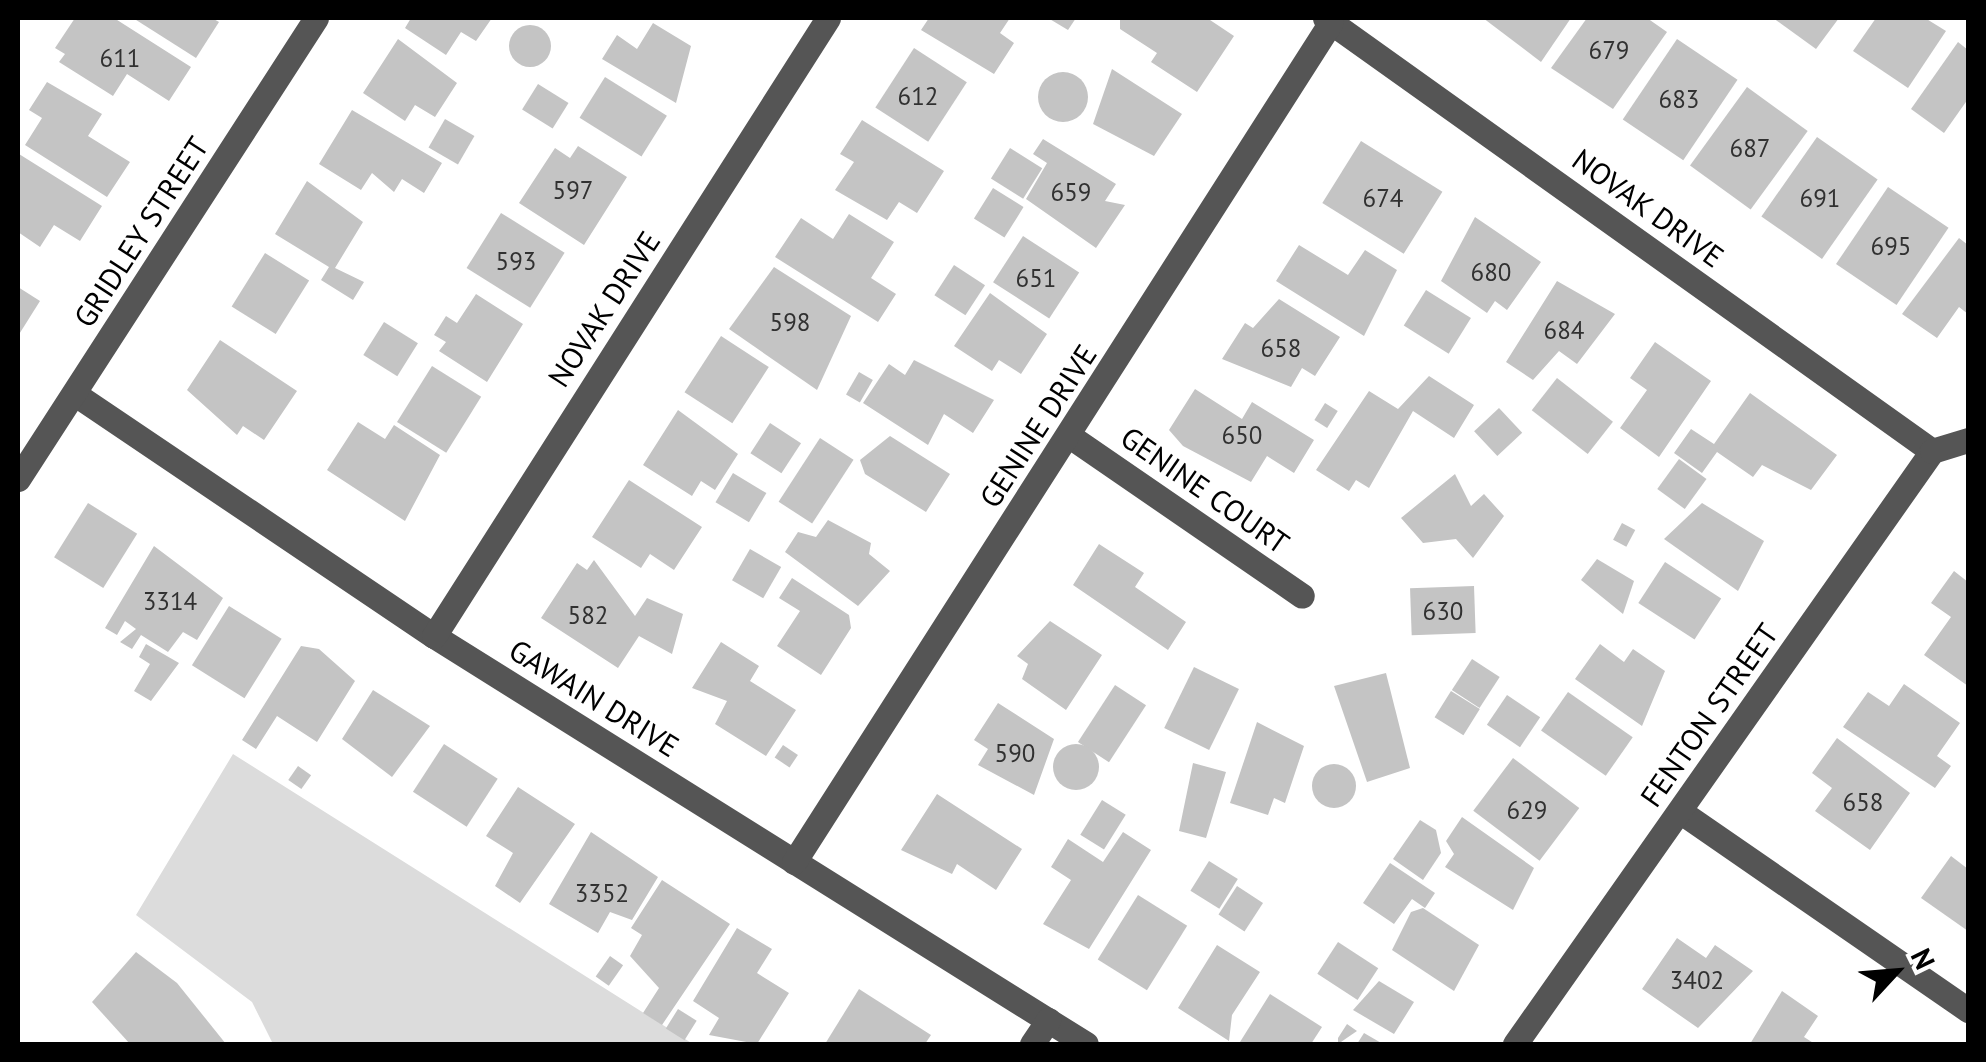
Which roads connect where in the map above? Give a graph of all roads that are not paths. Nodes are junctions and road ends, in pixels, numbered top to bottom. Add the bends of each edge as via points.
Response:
1 (316, 18) edge
2 (828, 18) edge
3 (1328, 20) edge
4 (76, 394) junction
5 (1071, 437) junction
6 (1968, 440) edge
7 (1932, 452) junction
8 (18, 479) edge
9 (1302, 596) dead end
10 (434, 636) junction
11 (1681, 812) junction
12 (794, 862) junction
13 (1968, 1010) edge
14 (1048, 1020) junction
15 (1032, 1044) edge
16 (1086, 1044) edge
17 (1515, 1044) edge

1 - 4 street, GRIDLEY STREET
2 - 10 street, NOVAK DRIVE
3 - 5 street, GENINE DRIVE
3 - 7 street, NOVAK DRIVE
4 - 8 street, GRIDLEY STREET
4 - 10 street, GAWAIN DRIVE
5 - 9 street, GENINE COURT
5 - 12 street, GENINE DRIVE
6 - 7 street
7 - 11 street, FENTON STREET
10 - 12 street, GAWAIN DRIVE
11 - 13 street
11 - 17 street, FENTON STREET
12 - 14 street, GAWAIN DRIVE
14 - 15 street
14 - 16 street, GAWAIN DRIVE

